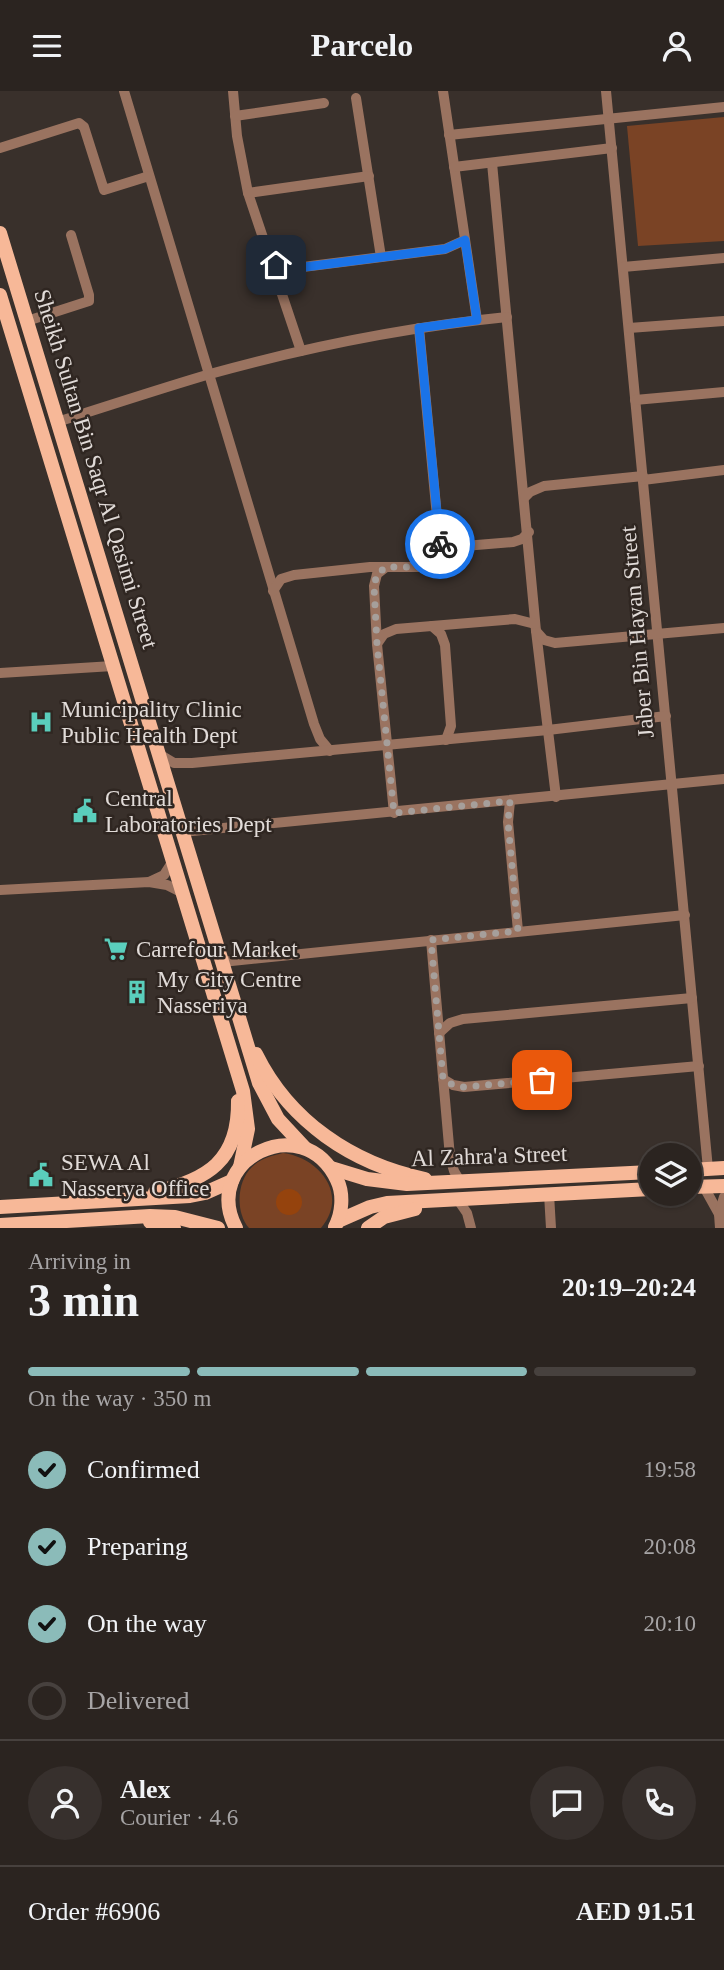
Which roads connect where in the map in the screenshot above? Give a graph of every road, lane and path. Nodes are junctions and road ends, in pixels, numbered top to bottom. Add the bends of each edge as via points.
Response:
1 (124, 91) edge
2 (233, 91) edge
3 (443, 91) edge
4 (606, 91) edge
5 (356, 98) dead end
6 (324, 103) dead end
7 (724, 107) edge
8 (235, 116) junction
9 (608, 118) junction
10 (449, 135) junction
11 (0, 148) edge
12 (612, 148) junction
13 (492, 163) junction
14 (454, 167) junction
15 (149, 176) junction
16 (369, 176) junction
17 (248, 193) junction
18 (0, 233) edge
19 (71, 235) dead end
20 (465, 240) junction
21 (381, 257) junction
22 (724, 258) edge
23 (271, 262) junction
24 (623, 267) junction
25 (0, 295) edge
26 (507, 317) junction
27 (477, 320) junction
28 (27, 321) junction
29 (724, 321) edge
30 (419, 328) junction
31 (629, 328) junction
32 (302, 351) junction
33 (23, 370) junction
34 (210, 374) junction
35 (724, 392) edge
36 (635, 400) junction
37 (52, 404) junction
38 (58, 422) junction
39 (724, 470) edge
40 (643, 478) junction
41 (525, 497) junction
42 (528, 532) junction
43 (440, 548) junction
44 (386, 567) junction
45 (273, 591) junction
46 (432, 626) junction
47 (536, 628) junction
48 (724, 628) edge
49 (658, 634) junction
50 (377, 644) junction
51 (113, 666) junction
52 (0, 673) edge
53 (666, 716) junction
54 (548, 730) junction
55 (446, 740) junction
56 (387, 745) junction
57 (330, 751) junction
58 (159, 754) junction
59 (724, 779) edge
60 (672, 784) junction
61 (556, 796) junction
62 (510, 801) junction
63 (394, 813) junction
64 (182, 832) junction
65 (173, 861) junction
66 (149, 882) junction
67 (0, 890) edge
68 (183, 893) junction
69 (685, 915) junction
70 (518, 931) junction
71 (431, 940) junction
72 (222, 962) junction
73 (692, 998) junction
74 (240, 1021) junction
75 (439, 1033) junction
76 (699, 1066) junction
77 (237, 1072) junction
78 (443, 1079) junction
79 (305, 1148) junction
80 (240, 1167) junction
81 (331, 1168) junction
82 (724, 1168) edge
83 (702, 1169) edge
84 (708, 1169) junction
85 (639, 1173) edge
86 (232, 1181) junction
87 (454, 1183) junction
88 (724, 1186) edge
89 (702, 1187) edge
90 (639, 1190) edge
91 (702, 1193) edge
92 (549, 1194) junction
93 (724, 1197) edge
94 (124, 1200) junction
95 (454, 1201) junction
96 (0, 1207) edge
97 (719, 1214) junction
98 (124, 1218) junction
99 (77, 1224) edge
100 (0, 1225) edge
101 (336, 1225) edge
102 (174, 1228) edge
103 (218, 1228) edge
104 (236, 1228) edge
105 (368, 1228) edge
106 (471, 1228) edge
107 (551, 1228) edge
108 (720, 1228) edge

1 - 15 street
2 - 8 street
3 - 10 street
4 - 9 street, Jaber Bin Hayan Street
5 - 16 street
6 - 8 street
7 - 9 street
8 - 17 street
9 - 10 street
9 - 12 street, Jaber Bin Hayan Street
10 - 14 street
11 - 15 street via 79,123 104,190
12 - 13 street
12 - 24 street, Jaber Bin Hayan Street
13 - 14 street
13 - 26 street
14 - 20 street
15 - 34 street
16 - 17 street
16 - 21 street
17 - 23 street
18 - 28 main road, Sheikh Sultan Bin Saqr Al Qasimi Street
19 - 28 street via 89,301
20 - 21 street via 445,249
20 - 27 street
21 - 23 street via 289,269
22 - 24 street
23 - 32 street
24 - 31 street, Jaber Bin Hayan Street
25 - 33 main road, Sheikh Sultan Bin Saqr Al Qasimi Street
26 - 27 street
26 - 41 street
27 - 30 street
28 - 37 main road, Sheikh Sultan Bin Saqr Al Qasimi Street
29 - 31 street
30 - 32 street
30 - 43 street
31 - 36 street, Jaber Bin Hayan Street
32 - 34 street
33 - 37 main road via 35,369
33 - 51 main road, Sheikh Sultan Bin Saqr Al Qasimi Street
34 - 38 street
34 - 45 street
35 - 36 street
36 - 40 street, Jaber Bin Hayan Street
37 - 38 main road, Sheikh Sultan Bin Saqr Al Qasimi Street
38 - 58 main road, Sheikh Sultan Bin Saqr Al Qasimi Street
39 - 40 street
40 - 41 street via 544,486
40 - 49 street, Jaber Bin Hayan Street
41 - 42 street
42 - 43 street via 513,542
42 - 47 street
43 - 44 street via 439,559 429,567
44 - 45 street via 287,576
44 - 50 street via 374,580
45 - 57 street via 316,731
46 - 47 street via 515,619
46 - 50 street via 390,630
46 - 55 street via 442,634 445,645 451,720
47 - 49 street via 544,640 555,643
47 - 54 street
48 - 49 street
49 - 53 street, Jaber Bin Hayan Street
50 - 56 street
51 - 52 street
51 - 65 main road, Sheikh Sultan Bin Saqr Al Qasimi Street
53 - 54 street
53 - 60 street, Jaber Bin Hayan Street
54 - 55 street
54 - 61 street
55 - 56 street
56 - 57 street
56 - 63 street
57 - 58 street via 183,764
58 - 64 main road, Sheikh Sultan Bin Saqr Al Qasimi Street
59 - 60 street
60 - 61 street
60 - 69 street, Jaber Bin Hayan Street
61 - 62 street
62 - 63 street
62 - 70 street
63 - 64 street
64 - 72 main road, Sheikh Sultan Bin Saqr Al Qasimi Street
65 - 66 street via 164,875
65 - 68 main road, Sheikh Sultan Bin Saqr Al Qasimi Street
66 - 67 street
66 - 68 street via 173,886
68 - 77 main road, Sheikh Sultan Bin Saqr Al Qasimi Street
69 - 70 street
69 - 73 street, Jaber Bin Hayan Street
70 - 71 street
71 - 72 street
71 - 75 street
72 - 74 main road, Sheikh Sultan Bin Saqr Al Qasimi Street
73 - 75 street via 463,1019
73 - 76 street, Jaber Bin Hayan Street
74 - 79 main road, Sheikh Sultan Bin Saqr Al Qasimi Street via 267,1101
74 - 87 main road via 276,1087 315,1129 373,1163
75 - 78 street
76 - 78 street via 464,1087
76 - 84 street, Jaber Bin Hayan Street
77 - 80 main road, Sheikh Sultan Bin Saqr Al Qasimi Street via 248,1129
77 - 94 main road via 236,1130 223,1157 188,1184
78 - 87 street
79 - 80 main road via 269,1147
79 - 81 main road, Sheikh Sultan Bin Saqr Al Qasimi Street
80 - 86 main road
81 - 87 main road, Al Zahra'a Street via 387,1182
81 - 101 main road via 342,1203
82 - 84 main road
83 - 84 main road
85 - 87 main road, Al Zahra'a Street
86 - 94 main road via 190,1196
86 - 104 main road via 229,1208
88 - 89 main road
90 - 92 main road, Al Zahra'a Street
91 - 97 street
92 - 95 main road, Al Zahra'a Street
92 - 107 street
93 - 97 street
94 - 96 main road
95 - 101 main road, Al Zahra'a Street via 387,1203
95 - 105 main road via 394,1213
95 - 106 street via 467,1213
97 - 108 street
98 - 99 main road
98 - 102 main road
98 - 103 main road via 175,1217
99 - 100 main road

